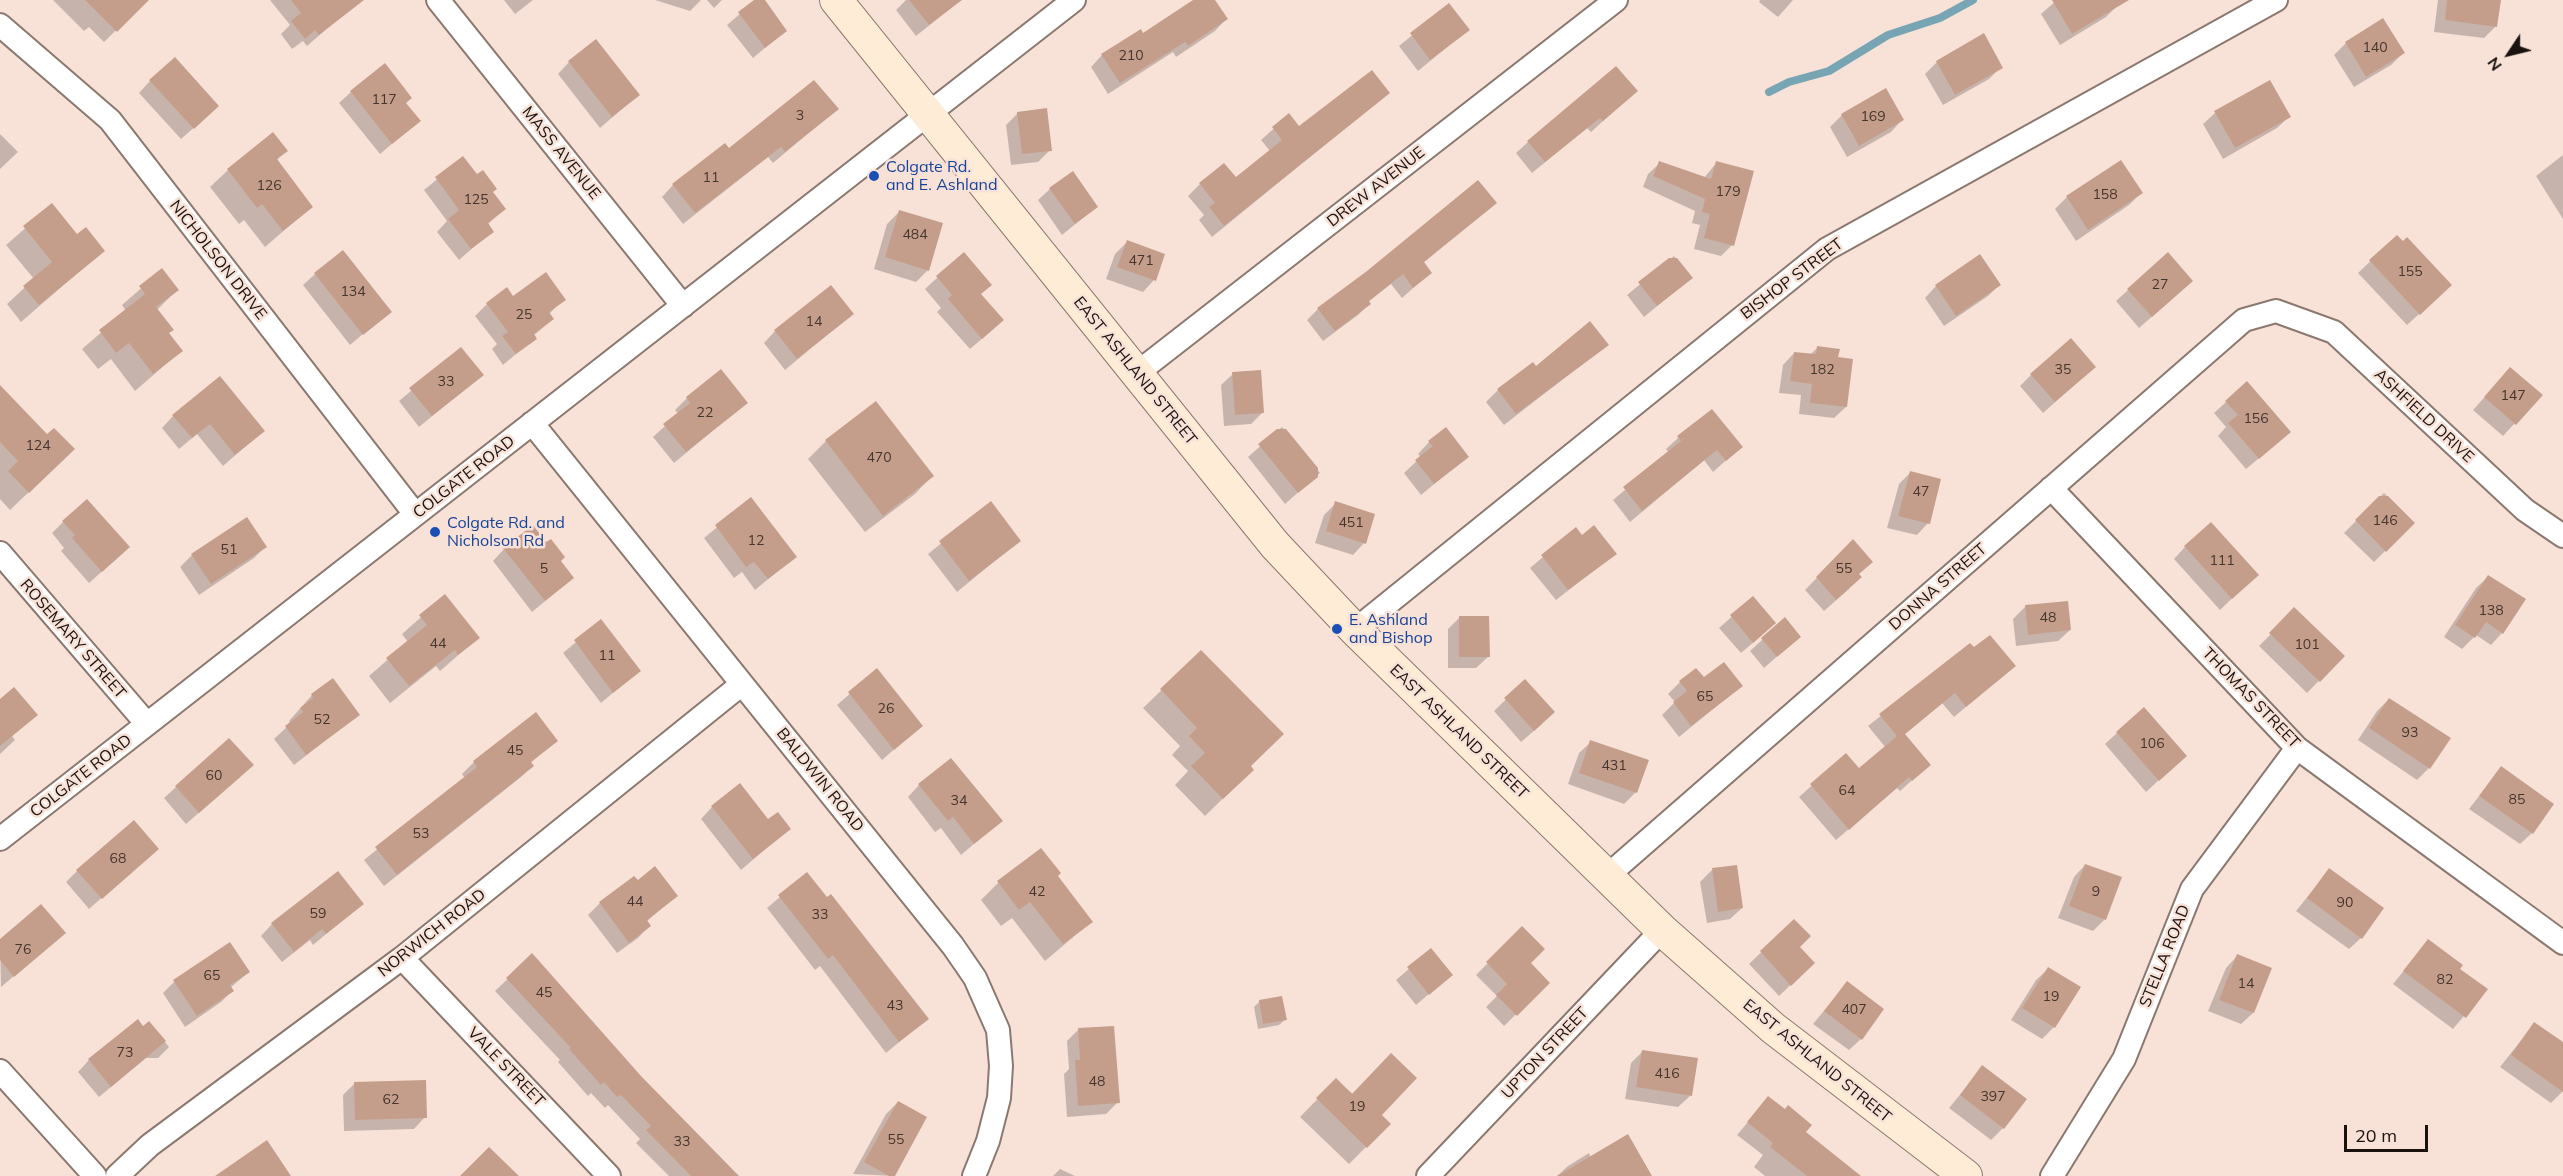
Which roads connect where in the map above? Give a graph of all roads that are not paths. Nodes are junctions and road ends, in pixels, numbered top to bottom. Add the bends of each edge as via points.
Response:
1 (438, 0) edge
2 (836, 0) edge
3 (1074, 0) edge
4 (1616, 0) edge
5 (2276, 0) edge
6 (0, 25) edge
7 (927, 113) junction
8 (683, 306) junction
9 (2276, 311) joint
10 (1137, 374) junction
11 (532, 423) junction
12 (2051, 488) junction
13 (416, 514) junction
14 (2563, 536) edge
15 (0, 553) edge
16 (1355, 630) junction
17 (742, 684) junction
18 (147, 724) junction
19 (2297, 748) junction
20 (0, 839) edge
21 (1607, 876) junction
22 (1662, 930) junction
23 (2563, 943) edge
24 (402, 958) junction
25 (0, 1071) edge
26 (1949, 1172) edge
27 (95, 1176) edge
28 (117, 1176) edge
29 (609, 1176) edge
30 (974, 1176) edge
31 (1428, 1176) edge
32 (2052, 1176) edge

1 - 8 street, MASS AVENUE
2 - 7 main road, EAST ASHLAND STREET
3 - 7 street, COLGATE ROAD
4 - 10 street, DREW AVENUE
5 - 16 street, BISHOP STREET via 1827,249
6 - 13 street, NICHOLSON DRIVE via 110,120
7 - 8 street, COLGATE ROAD
7 - 10 main road, EAST ASHLAND STREET
8 - 11 street, COLGATE ROAD
9 - 12 street, DONNA STREET via 2244,320
9 - 14 street, ASHFIELD DRIVE via 2334,332 2525,510
10 - 16 main road, EAST ASHLAND STREET via 1275,545
11 - 13 street, COLGATE ROAD
11 - 17 street, BALDWIN ROAD
12 - 19 street, THOMAS STREET
12 - 21 street, DONNA STREET
13 - 18 street, COLGATE ROAD
15 - 18 street, ROSEMARY STREET
16 - 21 main road, EAST ASHLAND STREET
17 - 24 street, NORWICH ROAD
17 - 30 street, BALDWIN ROAD via 953,946 987,1002 998,1030 999,1098
18 - 20 street, COLGATE ROAD
19 - 23 street, THOMAS STREET
19 - 32 street, STELLA ROAD via 2192,889 2124,1059
21 - 22 main road, EAST ASHLAND STREET
22 - 26 main road, EAST ASHLAND STREET via 1773,1028
22 - 31 street, UPTON STREET
24 - 28 street, NORWICH ROAD via 150,1145
24 - 29 street, VALE STREET
25 - 27 street

